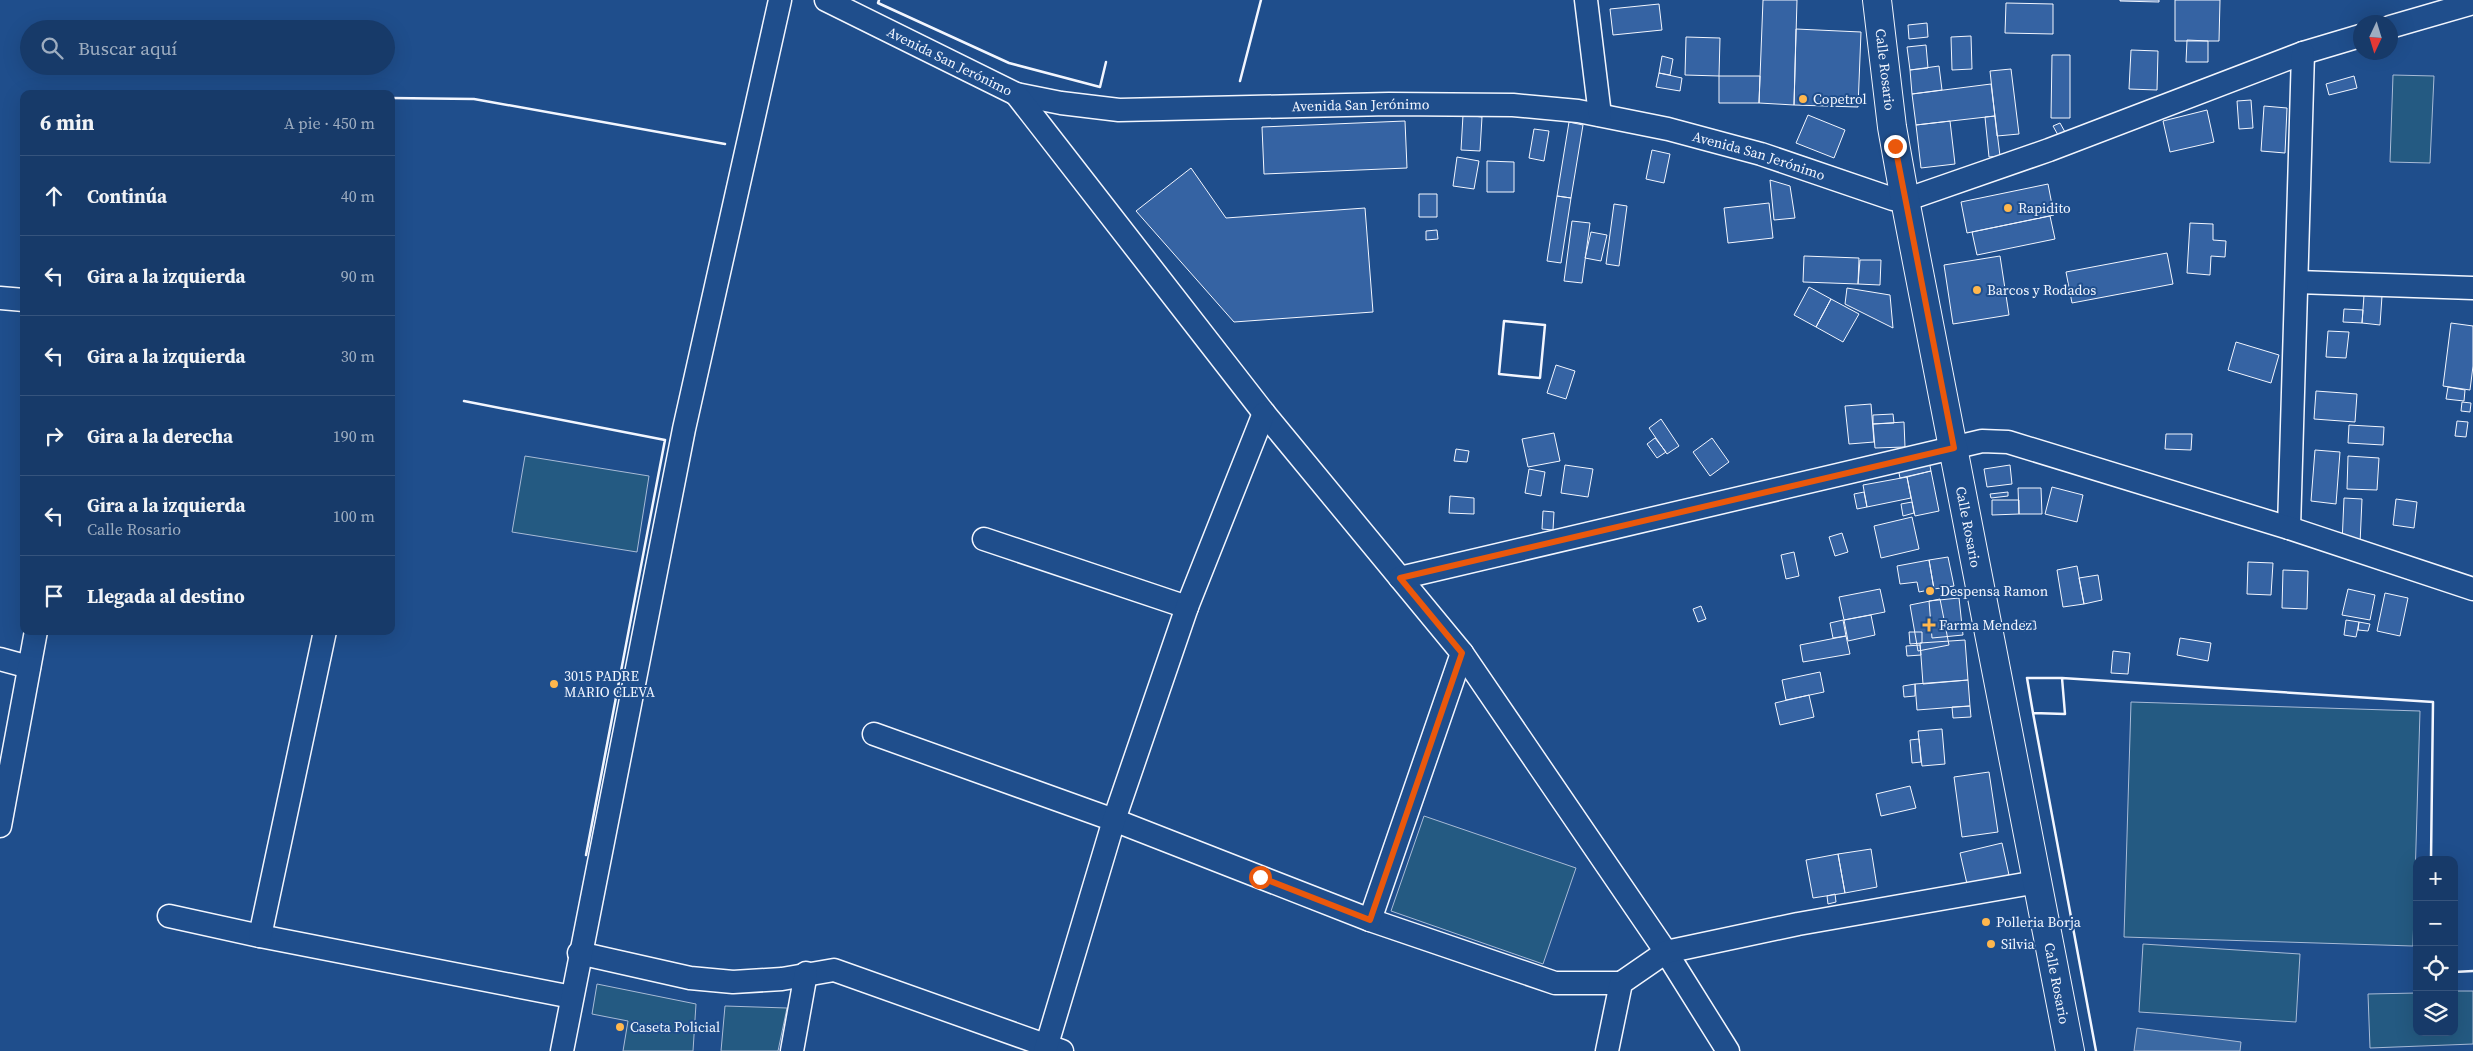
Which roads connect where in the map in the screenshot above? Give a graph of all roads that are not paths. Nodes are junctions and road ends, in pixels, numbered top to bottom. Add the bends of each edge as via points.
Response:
1 (780, 0) edge
2 (826, 0) edge
3 (1586, 0) edge
4 (1877, 0) edge
5 (2472, 2) edge
6 (2398, 25) edge
7 (2353, 38) edge
8 (2303, 53) junction
9 (1016, 94) junction
10 (1600, 115) junction
11 (1905, 200) junction
12 (2297, 282) junction
13 (2473, 288) edge
14 (0, 298) edge
15 (20, 300) edge
16 (1264, 413) junction
17 (1954, 448) junction
18 (2289, 528) junction
19 (984, 539) dead end
20 (1400, 578) junction
21 (2473, 588) edge
22 (1187, 606) junction
23 (35, 635) edge
24 (324, 635) edge
25 (1462, 653) junction
26 (0, 659) edge
27 (29, 667) junction
28 (874, 734) dead end
29 (1114, 820) junction
30 (0, 826) edge
31 (2038, 882) junction
32 (169, 916) dead end
33 (1370, 920) junction
34 (260, 936) junction
35 (1666, 952) junction
36 (579, 953) junction
37 (806, 973) junction
38 (1621, 982) junction
39 (572, 996) junction
40 (1051, 1049) edge
41 (562, 1051) edge
42 (792, 1051) edge
43 (1607, 1051) edge
44 (1728, 1051) edge
45 (2070, 1051) edge

1 - 36 street via 684,429
2 - 9 street, Avenida San Jerónimo
3 - 10 street
4 - 11 main road, Calle Rosario via 1892,128
5 - 6 street
7 - 8 street
8 - 11 street via 2049,150
8 - 12 street
9 - 10 street, Avenida San Jerónimo via 1119,110 1503,104
9 - 16 street
10 - 11 street, Avenida San Jerónimo via 1668,128
11 - 17 main road, Calle Rosario
12 - 13 street
12 - 18 street
14 - 15 street
16 - 20 street
16 - 22 street
17 - 18 street via 1982,441 2008,442
17 - 20 street
17 - 31 main road, Calle Rosario
18 - 21 street
19 - 22 street
20 - 25 street
22 - 29 street
23 - 27 street
24 - 34 street
25 - 33 street
25 - 35 street
26 - 27 street
27 - 30 street
28 - 29 street
29 - 33 street
29 - 40 street
31 - 35 street via 1798,924
31 - 45 main road, Calle Rosario
32 - 34 street
33 - 38 street via 1555,983
34 - 39 street
35 - 38 street
35 - 44 street
36 - 37 street via 690,978 733,982 782,979
36 - 39 street
37 - 40 street via 842,972
37 - 42 street
38 - 43 street
39 - 41 street

